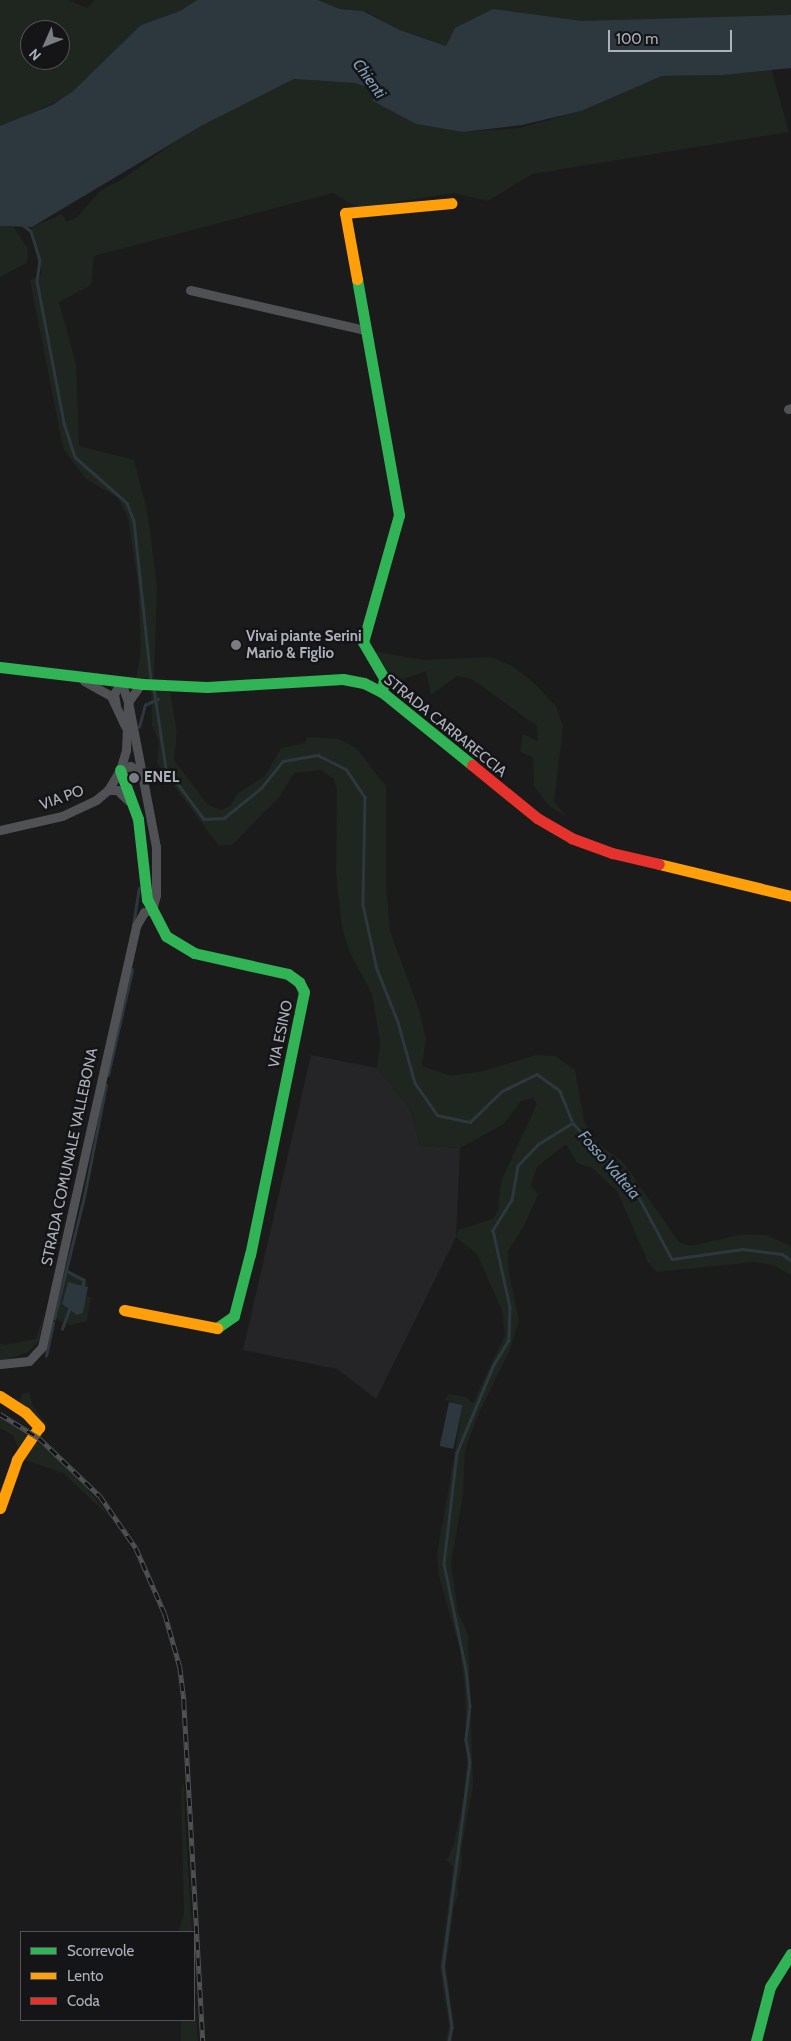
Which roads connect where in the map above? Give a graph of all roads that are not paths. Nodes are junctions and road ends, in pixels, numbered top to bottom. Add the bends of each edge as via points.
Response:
1 (452, 203) dead end
2 (190, 290) dead end
3 (365, 330) junction
4 (0, 667) edge
5 (75, 677) junction
6 (122, 682) junction
7 (142, 684) junction
8 (382, 692) junction
9 (128, 702) junction
10 (116, 705) junction
11 (125, 727) junction
12 (120, 770) junction
13 (141, 772) junction
14 (108, 790) junction
15 (133, 805) junction
16 (0, 830) edge
17 (791, 896) edge
18 (152, 910) junction
19 (124, 1310) dead end
20 (0, 1364) edge
21 (0, 1396) edge
22 (0, 1508) edge
23 (791, 1954) edge
24 (756, 2041) edge

1 - 3 street via 345,213
2 - 3 street
3 - 8 street via 399,515 363,642 384,678
4 - 5 street, STRADA CARRARECCIA
5 - 6 street, STRADA CARRARECCIA
5 - 10 street via 103,689
6 - 7 street, STRADA CARRARECCIA
6 - 9 street
6 - 10 street via 114,694
7 - 8 street, STRADA CARRARECCIA via 206,687 343,679 364,683
7 - 9 street
8 - 17 street, STRADA CARRARECCIA via 520,805 571,838 612,853
9 - 11 street
9 - 13 street
10 - 11 street
11 - 12 street, VIA PO via 126,750
12 - 13 street via 130,766
12 - 14 street, VIA PO
12 - 15 street, VIA ESINO
13 - 18 street via 156,847 158,883
14 - 15 street via 121,793
14 - 16 street, VIA PO via 96,800 62,816
15 - 18 street, VIA ESINO via 142,842 146,893
18 - 19 street, VIA ESINO via 166,936 182,948 288,974 303,987 304,999 234,1316 215,1329
18 - 20 street, STRADA COMUNALE VALLEBONA via 144,912 136,926 44,1341 29,1361
21 - 22 street via 26,1412 38,1427 17,1460
23 - 24 street via 770,1987

